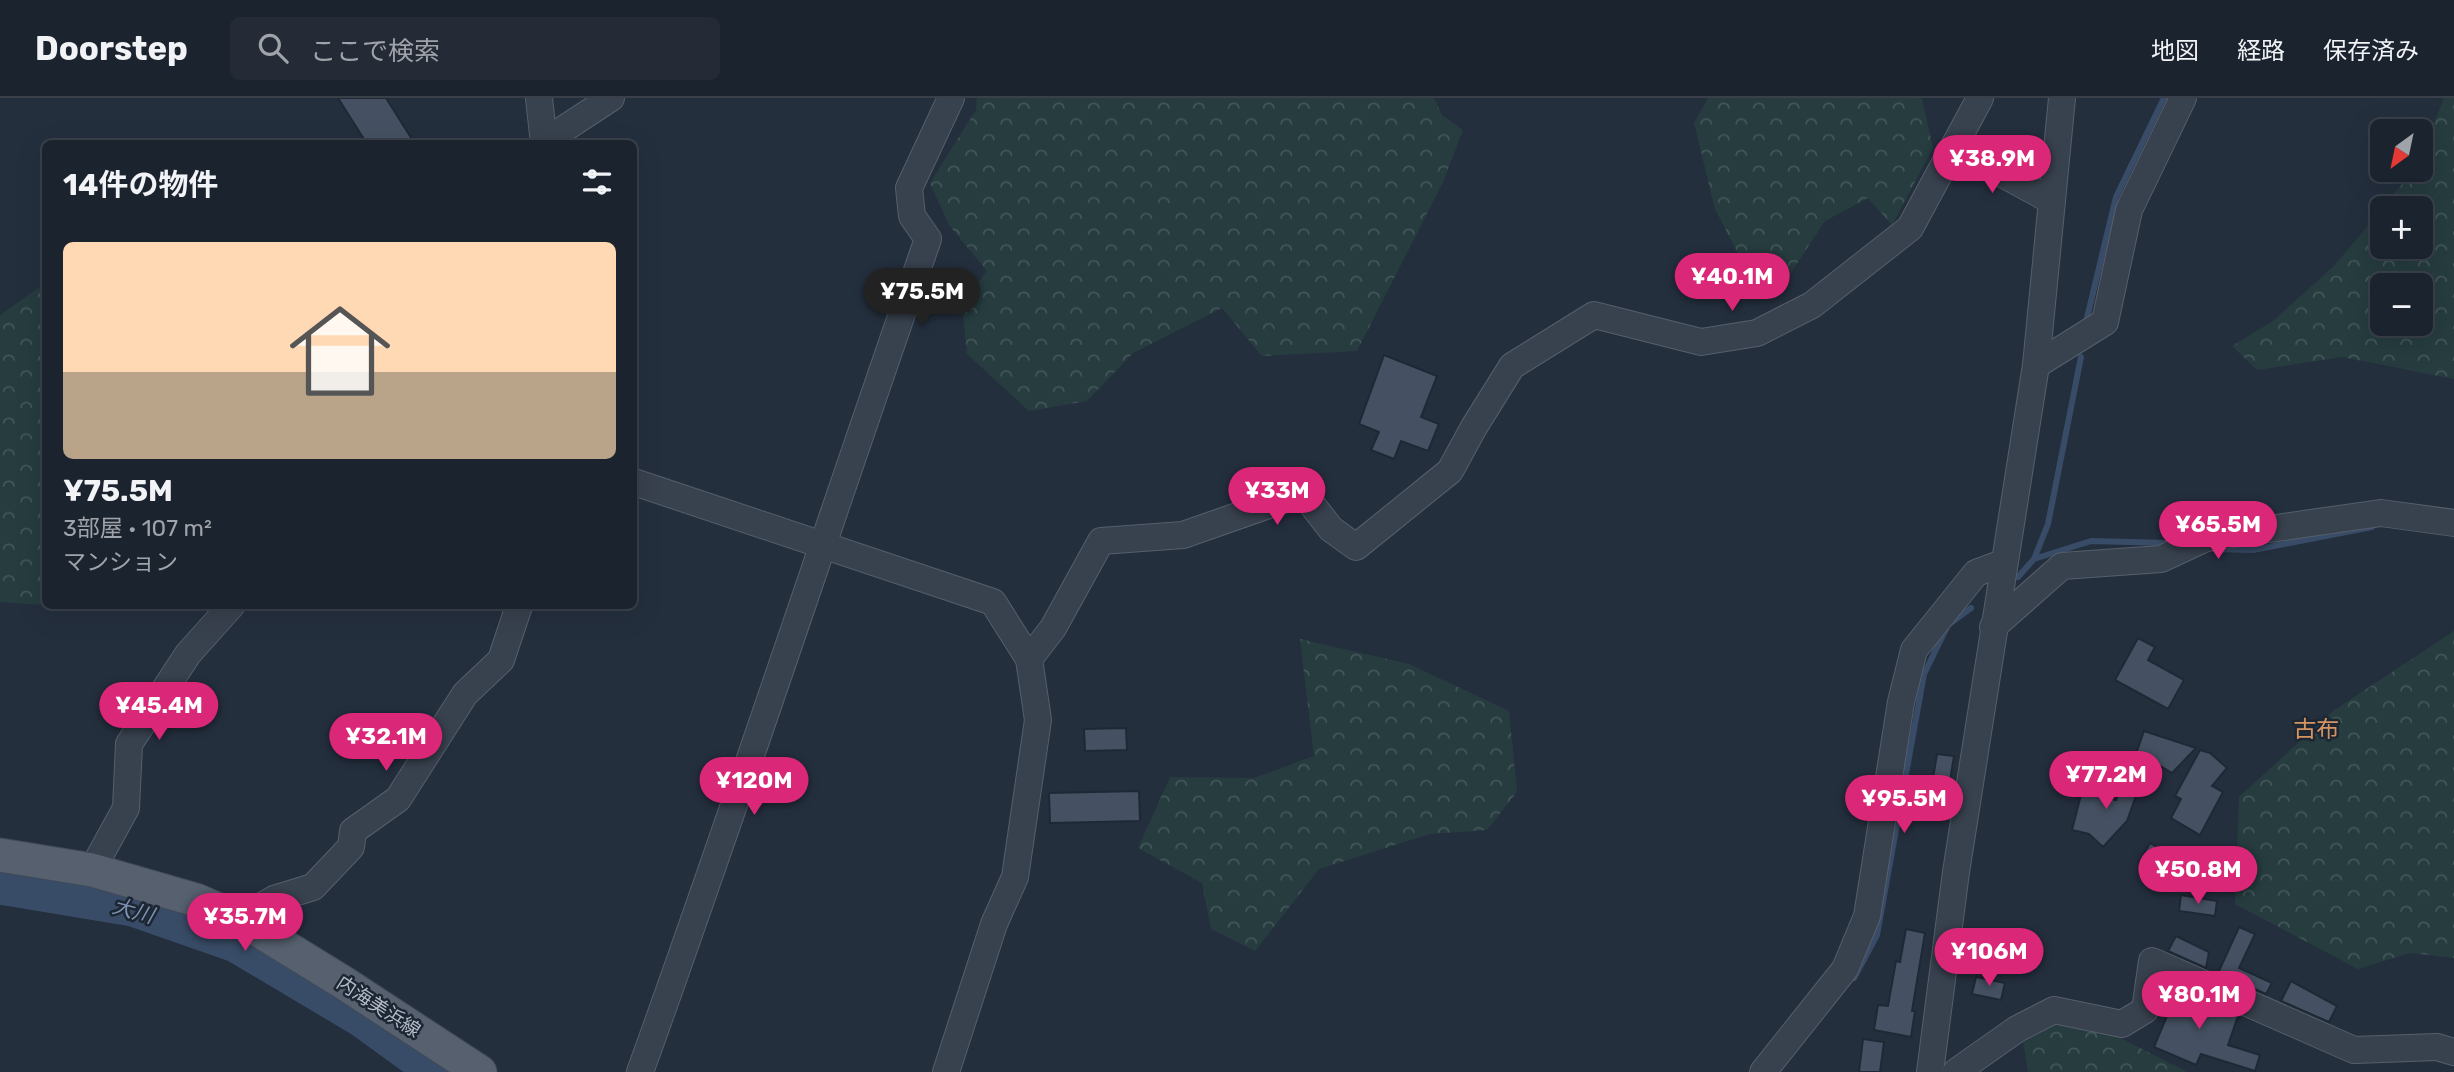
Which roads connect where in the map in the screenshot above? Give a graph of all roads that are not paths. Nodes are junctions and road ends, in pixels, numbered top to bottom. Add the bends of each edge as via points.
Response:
1 (539, 98) edge
2 (611, 98) edge
3 (951, 98) edge
4 (1980, 98) edge
5 (2062, 98) edge
6 (2183, 98) edge
7 (544, 140) edge
8 (548, 140) edge
9 (1955, 148) junction
10 (2052, 201) junction
11 (2036, 365) junction
12 (637, 483) edge
13 (2454, 523) edge
14 (821, 546) junction
15 (2003, 564) junction
16 (228, 609) edge
17 (518, 609) edge
18 (1993, 627) junction
19 (1029, 659) junction
20 (0, 855) edge
21 (92, 870) junction
22 (240, 919) junction
23 (2454, 1052) edge
24 (480, 1072) edge
25 (640, 1072) edge
26 (946, 1072) edge
27 (1763, 1072) edge
28 (1930, 1072) edge
29 (1956, 1072) edge

1 - 7 street
2 - 8 street
3 - 14 street via 909,188 912,216 928,239
4 - 9 street
5 - 10 street
6 - 11 street via 2129,210 2105,322
9 - 10 street
9 - 19 street via 1910,228 1812,304 1757,333 1701,342 1594,316 1512,366 1450,471 1356,547 1331,529 1303,493 1183,535 1101,541 1053,628
10 - 11 street
11 - 15 street
12 - 14 street
13 - 18 street via 2381,513 2206,538 2161,559 2062,566
14 - 19 street via 993,602
14 - 25 street
15 - 18 street
15 - 27 street via 1976,573 1914,650 1901,702 1867,916 1845,969
16 - 21 street via 188,654 129,744 126,808
17 - 22 street via 501,660 465,694 398,799 353,831 351,847 313,887 274,899
18 - 28 street
19 - 26 street via 1038,720 1015,877 994,924
20 - 21 main road, 内海美浜線
21 - 22 main road, 内海美浜線 via 196,900
22 - 24 main road, 内海美浜線
23 - 29 street via 2437,1047 2354,1050 2152,961 2145,1010 2122,1024 2054,1010 2017,1029

